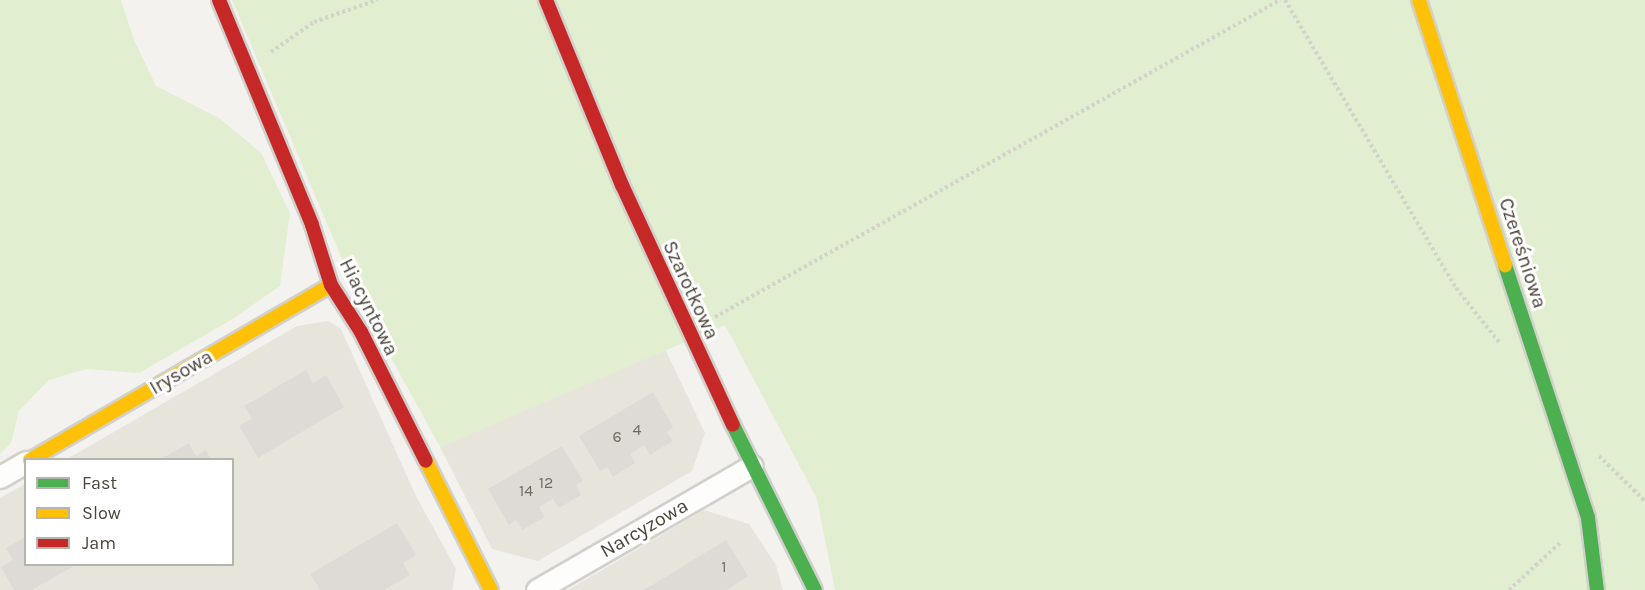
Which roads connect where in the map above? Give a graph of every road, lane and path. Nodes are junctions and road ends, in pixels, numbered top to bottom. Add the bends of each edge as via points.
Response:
1 (219, 0) edge
2 (377, 0) edge
3 (546, 0) edge
4 (1280, 0) edge
5 (1285, 0) edge
6 (1419, 0) edge
7 (248, 69) junction
8 (331, 285) junction
9 (689, 332) junction
10 (1506, 350) dead end
11 (32, 458) edge
12 (24, 463) edge
13 (752, 466) junction
14 (0, 477) edge
15 (1588, 518) junction
16 (491, 590) edge
17 (537, 590) edge
18 (815, 590) edge
19 (1509, 590) edge
20 (1597, 590) edge

1 - 7 street, Hiacyntowa
2 - 7 path via 314,22
3 - 9 street, Szarotkowa via 622,185
4 - 9 path
5 - 10 path via 1456,288
6 - 15 street, Czereśniowa
7 - 8 street, Hiacyntowa via 312,225
8 - 11 street, Irysowa
8 - 16 street, Hiacyntowa via 361,332
9 - 13 street, Szarotkowa
12 - 14 street
13 - 17 street, Narcyzowa
13 - 18 street, Szarotkowa
15 - 19 path
15 - 20 street, Czereśniowa

